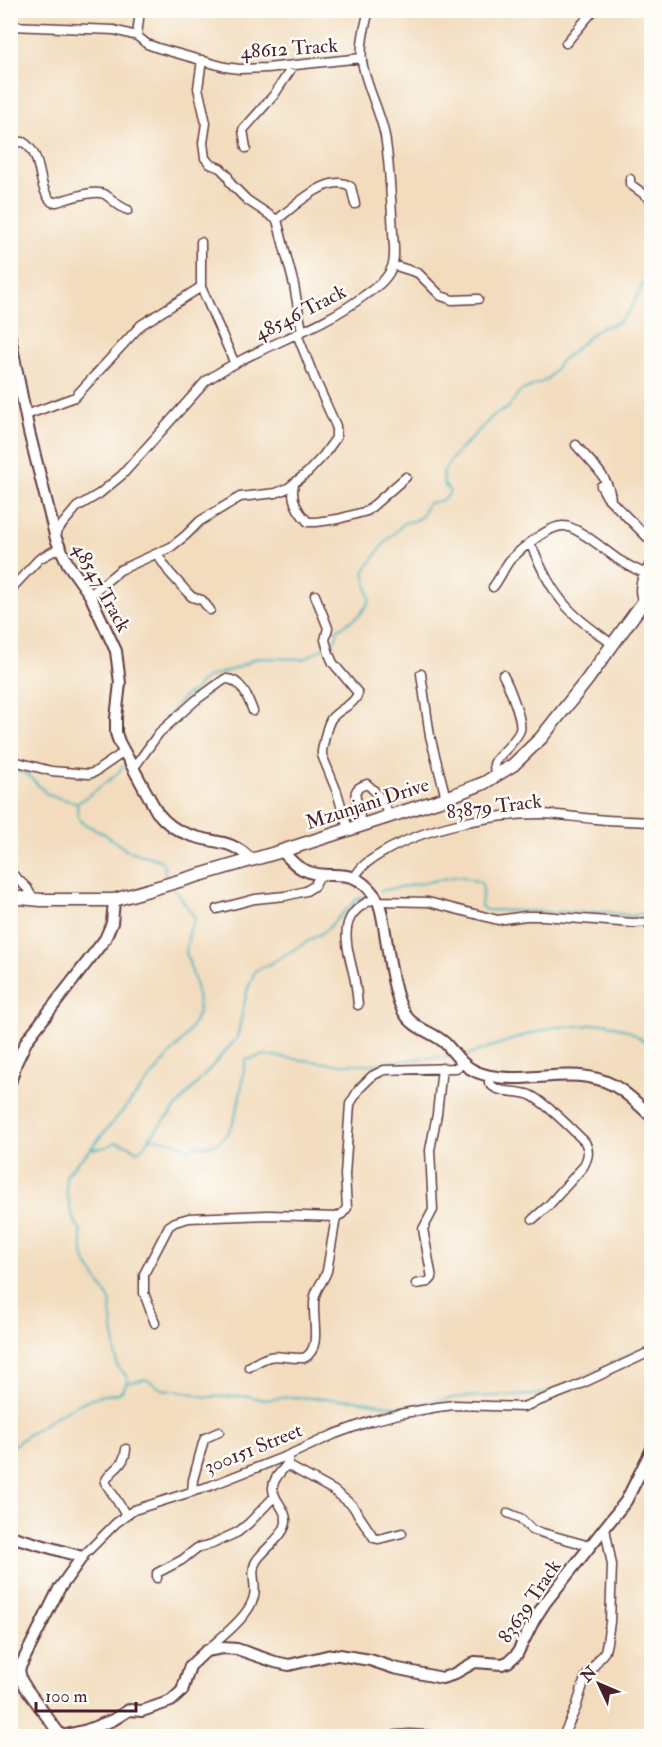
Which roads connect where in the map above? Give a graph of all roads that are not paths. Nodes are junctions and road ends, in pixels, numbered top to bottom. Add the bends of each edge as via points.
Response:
1 (140, 10) edge
2 (369, 10) edge
3 (594, 10) edge
4 (10, 26) edge
5 (137, 36) junction
6 (566, 43) dead end
7 (362, 58) junction
8 (202, 60) junction
9 (293, 66) junction
10 (10, 142) edge
11 (246, 148) dead end
12 (630, 179) dead end
13 (651, 200) edge
14 (355, 204) dead end
15 (128, 210) dead end
16 (277, 220) junction
17 (201, 242) dead end
18 (393, 265) junction
19 (201, 287) junction
20 (478, 299) dead end
21 (300, 333) junction
22 (10, 337) edge
23 (235, 364) junction
24 (26, 415) junction
25 (576, 445) dead end
26 (406, 477) dead end
27 (294, 484) junction
28 (601, 486) dead end
29 (611, 501) junction
30 (55, 533) junction
31 (651, 542) edge
32 (530, 543) junction
33 (59, 548) junction
34 (157, 554) junction
35 (651, 563) edge
36 (644, 573) junction
37 (493, 587) dead end
38 (10, 590) edge
39 (651, 590) edge
40 (90, 595) junction
41 (315, 595) dead end
42 (643, 601) junction
43 (210, 610) dead end
44 (612, 644) junction
45 (421, 674) dead end
46 (503, 675) dead end
47 (254, 711) dead end
48 (124, 752) junction
49 (10, 760) edge
50 (133, 769) junction
51 (495, 777) junction
52 (446, 798) junction
53 (389, 816) junction
54 (651, 822) edge
55 (354, 827) junction
56 (282, 851) junction
57 (251, 860) junction
58 (10, 873) edge
59 (321, 874) junction
60 (356, 877) junction
61 (10, 897) edge
62 (33, 899) junction
63 (377, 899) junction
64 (114, 900) junction
65 (217, 909) dead end
66 (651, 922) edge
67 (358, 1005) dead end
68 (463, 1064) junction
69 (442, 1068) junction
70 (489, 1076) junction
71 (10, 1083) edge
72 (649, 1111) edge
73 (336, 1217) junction
74 (533, 1219) dead end
75 (416, 1284) dead end
76 (155, 1323) dead end
77 (651, 1351) edge
78 (249, 1367) dead end
79 (219, 1432) dead end
80 (126, 1449) dead end
81 (651, 1449) edge
82 (289, 1455) junction
83 (644, 1463) junction
84 (287, 1465) junction
85 (192, 1492) junction
86 (651, 1492) edge
87 (275, 1496) junction
88 (508, 1514) dead end
89 (126, 1515) junction
90 (605, 1528) junction
91 (402, 1533) dead end
92 (14, 1537) edge
93 (590, 1546) junction
94 (82, 1557) junction
95 (157, 1578) dead end
96 (206, 1651) junction
97 (408, 1735) edge
98 (386, 1736) edge
99 (62, 1737) edge
100 (443, 1737) edge
101 (562, 1737) edge

1 - 5 street
2 - 7 street
3 - 6 street
4 - 5 street, 48612 Track via 114,30
5 - 8 street, 48612 Track via 147,44
7 - 9 street, 48612 Track
7 - 18 street via 387,154
8 - 9 street, 48612 Track via 234,69
8 - 16 street via 198,88 207,127 205,158 227,175 247,200
9 - 11 street via 243,130
10 - 15 street via 23,142 32,150 52,202 96,192
12 - 13 street via 630,184
14 - 16 street via 351,188 337,183 309,194
16 - 21 street via 294,285
17 - 19 street
18 - 20 street via 418,273 441,296 452,300
18 - 21 street, 48546 Track via 380,284 355,303
19 - 23 street
19 - 24 street via 141,325 78,394
21 - 23 street, 48546 Track
21 - 27 street via 337,433 316,465
22 - 24 street, 48547 Track
23 - 30 street, 48546 Track via 206,381 122,476 77,507
24 - 30 street, 48547 Track
25 - 29 street via 607,482
26 - 27 street via 367,511 316,522 308,522 297,509
27 - 34 street via 280,492 240,497
28 - 29 street
29 - 31 street
30 - 33 street, 48547 Track
32 - 36 street via 556,526 570,526
32 - 37 street via 508,562
32 - 44 street via 563,603
33 - 38 street via 39,559
33 - 40 street, 48547 Track
34 - 40 street via 120,570
34 - 43 street via 187,592
35 - 36 street
36 - 42 street via 640,591
39 - 42 main road, Mzunjani Drive
40 - 48 street, 48547 Track via 116,651 120,683 116,733
41 - 55 street via 328,628 328,654 358,693 330,721 322,751
42 - 44 main road, Mzunjani Drive
44 - 51 main road, Mzunjani Drive via 542,738
45 - 52 street via 430,736
46 - 51 street via 521,726 496,760
47 - 50 street via 237,682 225,680 159,733
48 - 49 street via 89,774 51,771
48 - 50 street, 48547 Track
50 - 57 street, 48547 Track via 157,812 173,828 237,847
51 - 52 main road, Mzunjani Drive
52 - 53 main road, Mzunjani Drive
53 - 55 main road, Mzunjani Drive
53 - 55 street via 372,788 363,784 356,790 360,814
54 - 60 street, 83879 Track via 543,814 457,824 394,846 364,865
55 - 56 main road, Mzunjani Drive
56 - 57 main road, Mzunjani Drive
56 - 59 street via 300,868
57 - 64 main road, Mzunjani Drive
58 - 62 street
59 - 60 street
59 - 65 street via 306,891
60 - 63 street
61 - 62 main road, Mzunjani Drive
62 - 64 main road, Mzunjani Drive
63 - 66 street via 428,902 501,920 535,916
63 - 67 street via 357,908 347,926
63 - 68 street via 402,1011 446,1044
64 - 71 street via 112,923 105,939 27,1040
68 - 69 street
68 - 70 street
69 - 73 street via 379,1071 355,1095 346,1162 347,1208
69 - 75 street via 430,1150 433,1210 423,1229 432,1278
70 - 72 street via 594,1078 614,1086
70 - 74 street via 489,1083 497,1090 527,1094 538,1100 585,1142 589,1152 583,1167
73 - 76 street via 269,1215 175,1222 169,1226 144,1274 144,1293
73 - 78 street via 327,1271 314,1299 313,1350 304,1358 271,1355
77 - 82 street, 300151 Street via 523,1407 454,1405 399,1414 335,1434
79 - 85 street via 203,1443
80 - 89 street via 123,1462 105,1482
81 - 83 street, 83639 Track
82 - 84 street
82 - 85 street, 300151 Street
83 - 86 street
83 - 90 street, 83639 Track via 626,1501
84 - 87 street via 273,1486
84 - 91 street via 352,1505 374,1538
85 - 89 street, 300151 Street via 145,1505
87 - 95 street via 238,1532 197,1548 157,1573
87 - 96 street via 282,1506 285,1529 255,1563 253,1601 233,1627
88 - 93 street via 520,1518 532,1530
89 - 94 street, 300151 Street
90 - 93 street, 83639 Track
90 - 101 street via 612,1565 607,1642 601,1658 585,1678
92 - 94 street
93 - 96 street, 83639 Track via 540,1611 518,1654 502,1664 475,1662 442,1678 346,1656 331,1655 289,1665 237,1649
94 - 99 street, 300151 Street via 58,1589 19,1669 26,1688
96 - 99 street via 190,1666 182,1691 171,1701 149,1709 129,1710 113,1720
97 - 98 street
97 - 100 street

